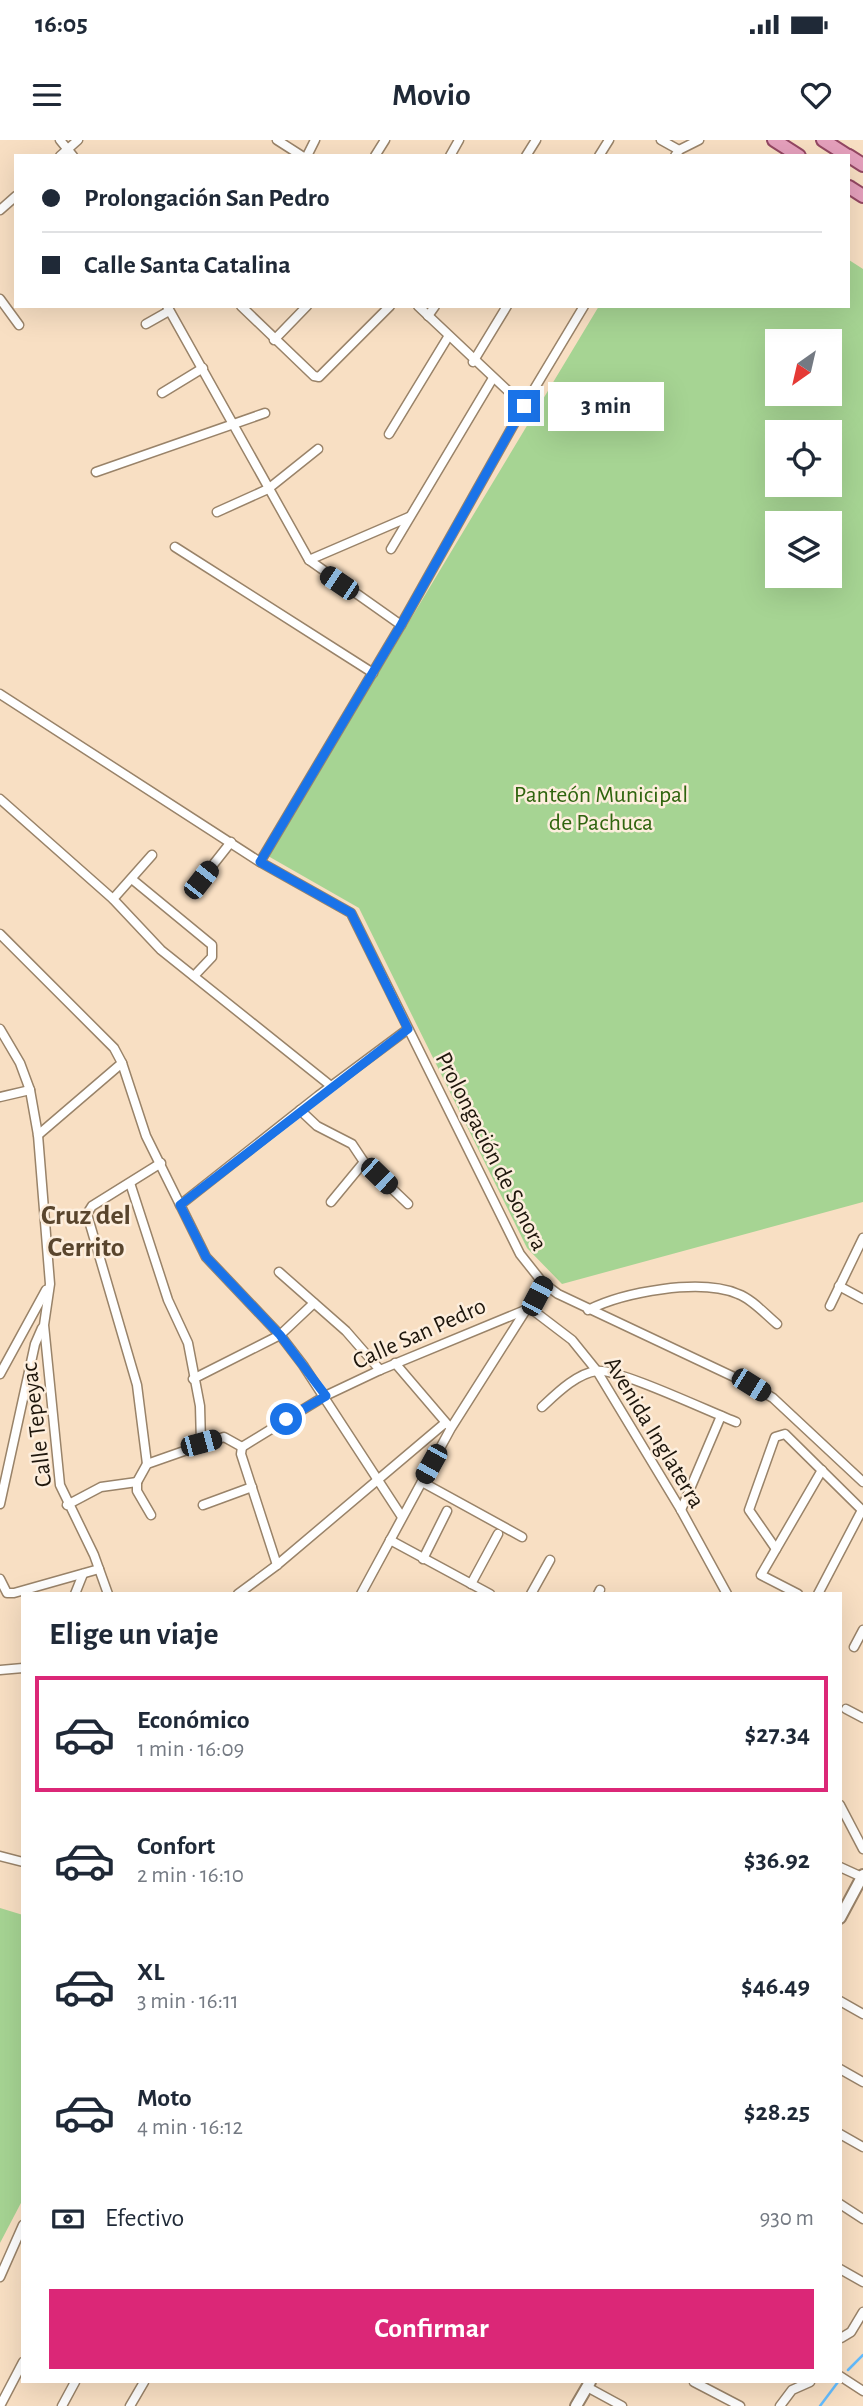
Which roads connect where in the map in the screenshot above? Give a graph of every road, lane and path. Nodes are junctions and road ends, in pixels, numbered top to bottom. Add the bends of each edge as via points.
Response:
1 (60, 140) edge
2 (78, 140) edge
3 (277, 140) edge
4 (661, 140) edge
5 (699, 140) edge
6 (774, 140) edge
7 (823, 140) edge
8 (71, 152) edge
9 (677, 153) edge
10 (302, 154) edge
11 (796, 154) edge
12 (846, 154) edge
13 (14, 198) edge
14 (0, 210) edge
15 (0, 299) edge
16 (168, 308) edge
17 (243, 308) edge
18 (305, 308) edge
19 (388, 308) edge
20 (420, 308) edge
21 (434, 308) edge
22 (506, 308) edge
23 (583, 308) edge
24 (428, 316) junction
25 (146, 324) dead end
26 (19, 325) dead end
27 (449, 337) junction
28 (274, 340) junction
29 (473, 362) junction
30 (203, 368) junction
31 (494, 378) junction
32 (162, 393) dead end
33 (524, 406) junction
34 (265, 413) dead end
35 (232, 424) junction
36 (389, 434) dead end
37 (318, 449) dead end
38 (96, 472) dead end
39 (268, 489) junction
40 (217, 512) dead end
41 (409, 517) junction
42 (176, 547) dead end
43 (391, 549) dead end
44 (309, 560) junction
45 (401, 625) junction
46 (373, 673) junction
47 (0, 694) edge
48 (0, 799) edge
49 (231, 842) junction
50 (152, 855) dead end
51 (260, 862) junction
52 (132, 880) junction
53 (201, 880) dead end
54 (113, 900) junction
55 (0, 934) edge
56 (194, 976) junction
57 (408, 1029) junction
58 (0, 1030) edge
59 (122, 1063) junction
60 (328, 1087) junction
61 (30, 1090) junction
62 (0, 1097) edge
63 (300, 1110) junction
64 (38, 1135) junction
65 (364, 1162) junction
66 (161, 1163) junction
67 (130, 1183) junction
68 (331, 1202) dead end
69 (408, 1204) dead end
70 (180, 1205) junction
71 (863, 1238) edge
72 (279, 1272) dead end
73 (543, 1283) junction
74 (50, 1284) junction
75 (839, 1286) junction
76 (863, 1299) edge
77 (314, 1303) junction
78 (830, 1306) dead end
79 (530, 1308) junction
80 (588, 1310) junction
81 (777, 1324) dead end
82 (44, 1325) junction
83 (280, 1335) junction
84 (396, 1363) junction
85 (380, 1370) junction
86 (597, 1371) junction
87 (0, 1374) edge
88 (193, 1378) junction
89 (326, 1396) junction
90 (542, 1407) dead end
91 (721, 1416) junction
92 (736, 1422) dead end
93 (448, 1426) junction
94 (201, 1443) junction
95 (242, 1447) junction
96 (147, 1464) junction
97 (821, 1470) junction
98 (379, 1478) junction
99 (136, 1482) junction
100 (422, 1482) junction
101 (863, 1482) edge
102 (253, 1487) junction
103 (0, 1504) edge
104 (67, 1505) junction
105 (203, 1505) dead end
106 (681, 1510) junction
107 (863, 1510) edge
108 (447, 1511) dead end
109 (151, 1515) dead end
110 (402, 1517) junction
111 (498, 1534) dead end
112 (522, 1537) dead end
113 (390, 1540) junction
114 (776, 1549) junction
115 (423, 1559) junction
116 (550, 1560) dead end
117 (277, 1565) junction
118 (99, 1569) junction
119 (83, 1574) junction
120 (0, 1579) edge
121 (471, 1584) junction
122 (251, 1590) edge
123 (76, 1592) edge
124 (107, 1592) edge
125 (363, 1592) edge
126 (486, 1592) edge
127 (532, 1592) edge
128 (726, 1592) edge
129 (794, 1592) edge
130 (819, 1592) edge
131 (863, 1630) edge
132 (853, 1647) dead end
133 (21, 1668) edge
134 (0, 1670) edge
135 (846, 1709) dead end
136 (863, 1718) edge
137 (842, 1809) edge
138 (863, 1849) edge
139 (0, 1856) edge
140 (21, 1861) edge
141 (842, 1868) edge
142 (862, 1876) edge
143 (842, 1913) edge
144 (842, 2002) edge
145 (863, 2014) edge
146 (842, 2070) edge
147 (863, 2082) edge
148 (842, 2135) edge
149 (863, 2147) edge
150 (842, 2205) edge
151 (863, 2219) edge
152 (21, 2230) edge
153 (842, 2270) edge
154 (0, 2277) edge
155 (863, 2282) edge
156 (863, 2312) edge
157 (842, 2338) edge
158 (21, 2366) edge
159 (842, 2377) edge
160 (74, 2383) edge
161 (143, 2383) edge
162 (696, 2383) edge
163 (806, 2383) edge
164 (588, 2385) edge
165 (863, 2392) edge
166 (0, 2406) edge
167 (62, 2406) edge
168 (130, 2406) edge
169 (576, 2406) edge
170 (622, 2406) edge
171 (740, 2406) edge
172 (780, 2406) edge

1 - 8 street
2 - 8 street
3 - 10 street
4 - 9 street
5 - 9 street
6 - 11 main road
7 - 12 main road
13 - 14 street
15 - 26 street
16 - 25 street
16 - 30 street
17 - 28 street
18 - 28 street
19 - 28 street via 319,377
20 - 24 street
21 - 24 street
22 - 29 street
23 - 33 street
24 - 27 street
27 - 29 street
27 - 36 street
29 - 31 street
30 - 32 street
30 - 35 street
31 - 33 street
31 - 41 street
33 - 45 street
34 - 35 street
35 - 38 street
35 - 39 street
37 - 39 street
39 - 40 street
39 - 44 street
41 - 43 street
41 - 44 street
42 - 46 street
44 - 45 street
45 - 46 street
46 - 51 street
47 - 49 street, Prolongación de Sonora
48 - 54 street
49 - 51 street, Prolongación de Sonora
49 - 53 street
50 - 52 street
51 - 57 street, Prolongación de Sonora via 351,913
52 - 54 street
52 - 56 street via 214,949
54 - 56 street via 138,929
55 - 59 street via 114,1048
56 - 60 street
57 - 60 street
57 - 73 street, Prolongación de Sonora via 520,1254
58 - 61 street, Calle Tepeyac
59 - 64 street
59 - 66 street via 146,1136
60 - 63 street
61 - 62 street
61 - 64 street, Calle Tepeyac
63 - 65 street via 317,1126 352,1144
63 - 70 street
64 - 74 street, Calle Tepeyac
65 - 68 street
65 - 69 street
66 - 67 street
66 - 70 street
67 - 88 street via 168,1300 188,1343
67 - 96 street via 92,1206 87,1214 131,1362
70 - 83 street via 206,1257
71 - 75 street
72 - 77 street
73 - 79 street
73 - 80 street, Prolongación de Sonora
74 - 82 street, Calle Tepeyac
74 - 87 street, Calle Tepeyac
75 - 76 street
75 - 78 street
77 - 83 street
77 - 85 street
79 - 84 street, Calle San Pedro
79 - 86 street, Avenida Inglaterra via 572,1340
79 - 93 street
80 - 81 street via 668,1289 717,1288 740,1294
80 - 101 street, Prolongación de Sonora via 762,1392
82 - 103 street via 35,1344
82 - 104 street, Calle Tepeyac via 60,1485
83 - 88 street
83 - 89 street
84 - 85 street, Calle San Pedro
84 - 93 street
85 - 89 street, Calle San Pedro
86 - 90 street via 561,1390
86 - 91 street
86 - 106 street, Avenida Inglaterra
88 - 94 street via 200,1406
89 - 95 street, Calle San Pedro
89 - 98 street
91 - 92 street
91 - 106 street
93 - 98 street
93 - 100 street
94 - 95 street via 223,1437
94 - 96 street
95 - 102 street
96 - 99 street
97 - 107 street
97 - 114 street
97 - 114 street via 785,1434 775,1437 749,1510
98 - 110 street
98 - 117 street
99 - 104 street via 101,1487
99 - 109 street
100 - 110 street
100 - 112 street
102 - 105 street
102 - 117 street
104 - 118 street, Calle Tepeyac
106 - 128 street, Avenida Inglaterra
107 - 130 street
108 - 115 street
110 - 113 street
111 - 121 street
113 - 115 street
113 - 125 street
114 - 129 street via 761,1575
115 - 121 street
116 - 127 street
117 - 122 street
118 - 119 street
118 - 124 street, Calle Tepeyac
119 - 120 street via 7,1593
119 - 123 street
121 - 126 street
131 - 132 street
133 - 134 street
135 - 136 street
137 - 138 street
139 - 140 street
141 - 142 street
142 - 143 street
144 - 145 street
146 - 147 street
148 - 149 street
150 - 151 street
152 - 154 street
153 - 155 street
156 - 157 street
158 - 166 street
159 - 165 street
160 - 167 street
161 - 168 street
162 - 171 street
163 - 172 street via 792,2390
164 - 169 street
164 - 170 street

